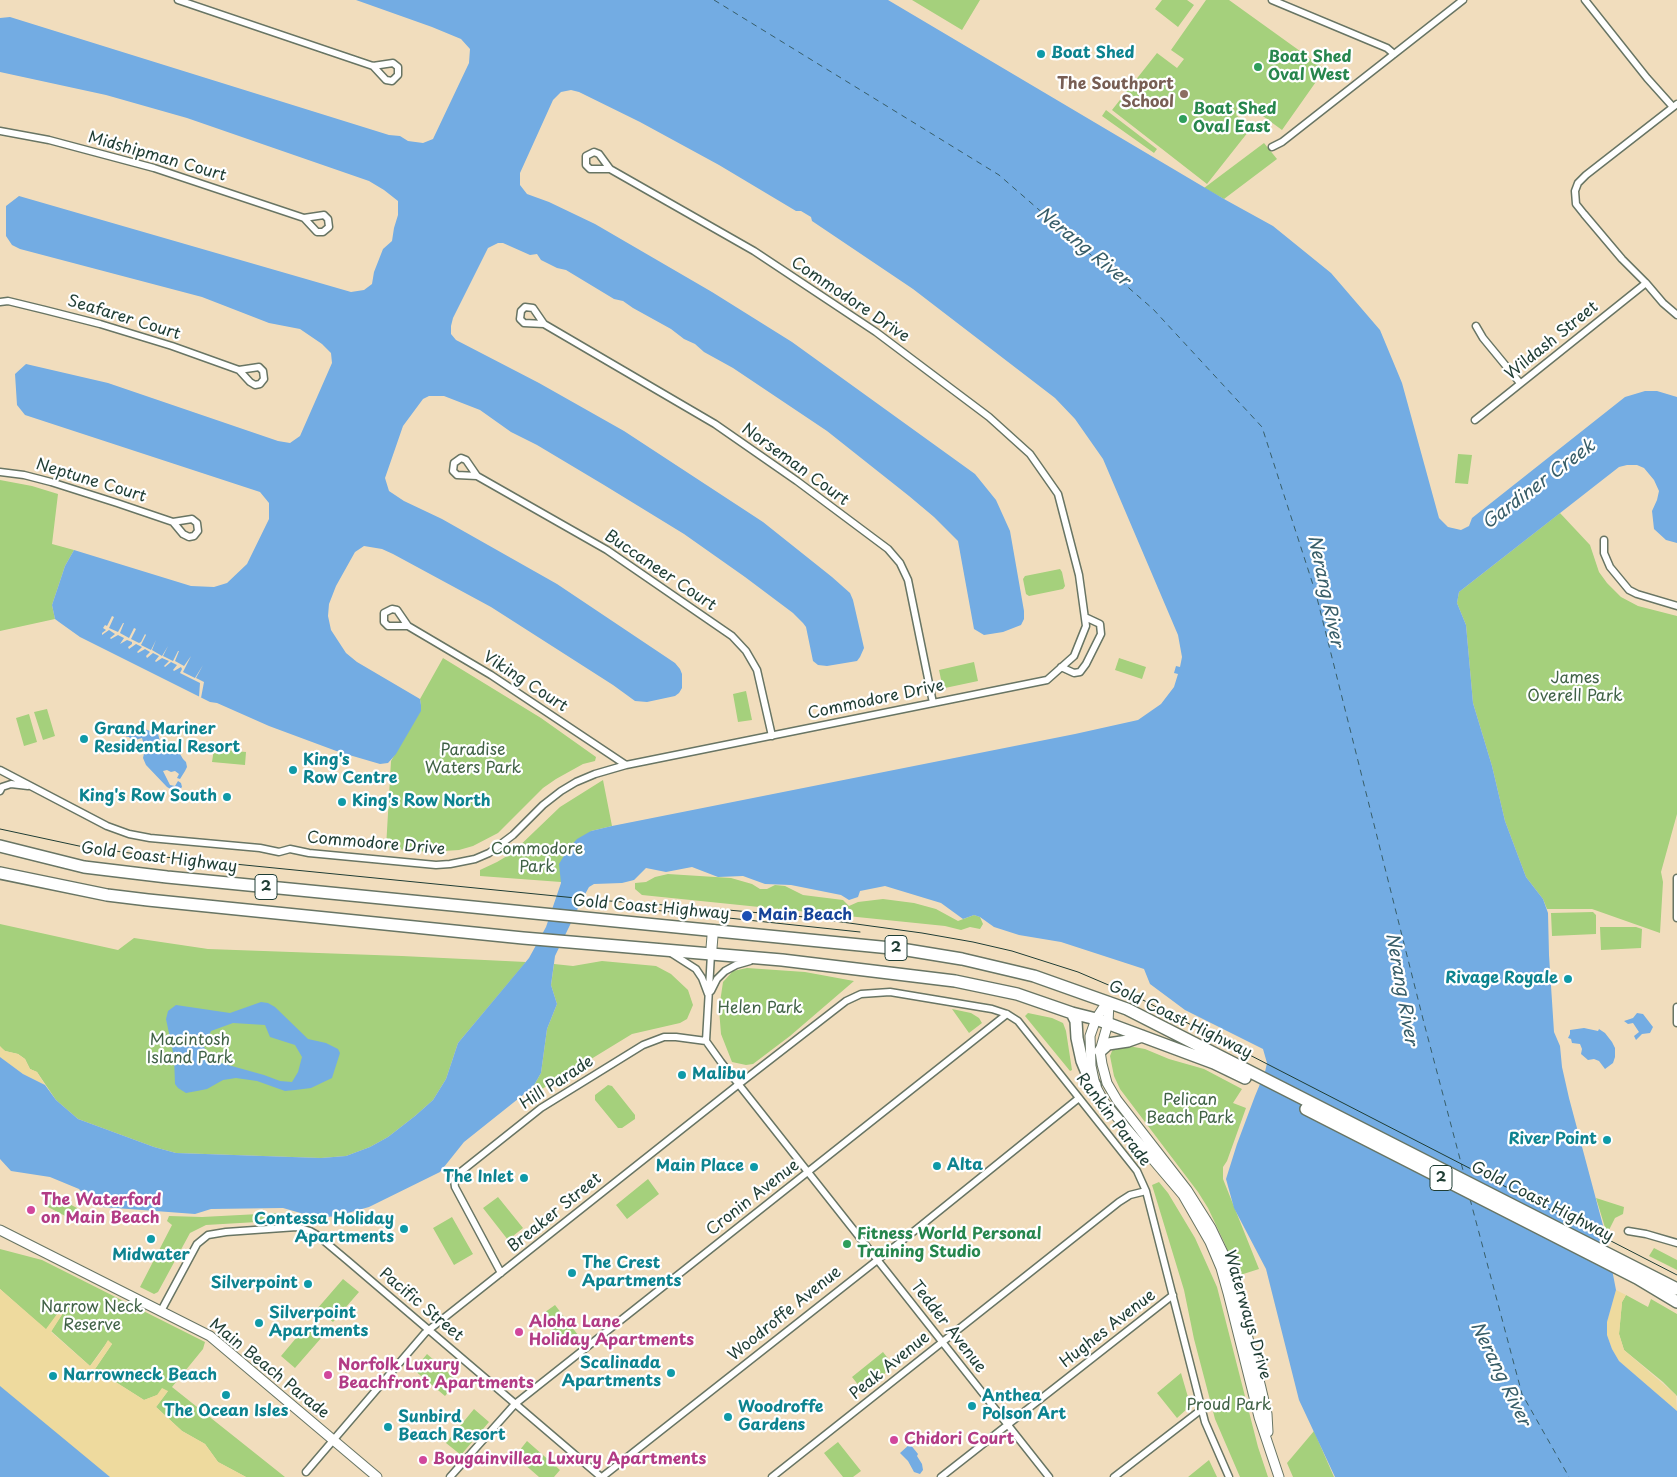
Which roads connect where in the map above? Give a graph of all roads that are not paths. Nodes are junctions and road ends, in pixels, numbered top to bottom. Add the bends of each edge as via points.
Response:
1 (178, 0) edge
2 (1272, 0) edge
3 (1463, 0) edge
4 (1585, 0) edge
5 (1394, 54) junction
6 (373, 66) dead end
7 (1675, 106) edge
8 (0, 131) edge
9 (1272, 147) dead end
10 (610, 169) dead end
11 (304, 218) dead end
12 (1646, 283) junction
13 (0, 302) edge
14 (1677, 315) edge
15 (544, 324) dead end
16 (1476, 326) dead end
17 (239, 370) dead end
18 (1520, 384) junction
19 (1475, 420) dead end
20 (0, 472) edge
21 (477, 476) dead end
22 (173, 522) dead end
23 (1604, 540) dead end
24 (1677, 606) edge
25 (1084, 617) junction
26 (408, 626) dead end
27 (1062, 667) junction
28 (933, 702) junction
29 (772, 736) junction
30 (626, 765) junction
31 (0, 770) edge
32 (32, 786) junction
33 (0, 791) edge
34 (0, 846) edge
35 (0, 873) edge
36 (1677, 878) edge
37 (1677, 918) edge
38 (714, 930) junction
39 (666, 950) junction
40 (711, 954) junction
41 (758, 958) junction
42 (709, 995) junction
43 (846, 1001) joint
44 (1108, 1002) junction
45 (1677, 1007) edge
46 (1072, 1013) junction
47 (1007, 1014) junction
48 (1102, 1021) junction
49 (1677, 1023) edge
50 (1142, 1036) junction
51 (706, 1041) junction
52 (1100, 1051) junction
53 (1247, 1075) junction
54 (739, 1084) junction
55 (1095, 1085) junction
56 (1079, 1098) junction
57 (808, 1172) junction
58 (1146, 1192) junction
59 (0, 1230) edge
60 (1628, 1231) dead end
61 (1677, 1243) edge
62 (876, 1259) junction
63 (501, 1273) junction
64 (1639, 1274) junction
65 (1677, 1289) edge
66 (1174, 1295) junction
67 (1677, 1302) edge
68 (161, 1311) junction
69 (430, 1330) junction
70 (942, 1342) junction
71 (515, 1404) junction
72 (1202, 1409) junction
73 (1008, 1426) junction
74 (333, 1440) junction
75 (1269, 1448) junction
76 (306, 1472) dead end
77 (377, 1477) edge
78 (450, 1477) edge
79 (602, 1477) edge
80 (772, 1477) edge
81 (941, 1477) edge
82 (1049, 1477) edge
83 (1114, 1477) edge
84 (1229, 1477) edge
85 (1279, 1477) edge

1 - 6 street
2 - 5 street via 1387,48
3 - 5 street
4 - 7 street via 1647,78
5 - 9 street
7 - 12 street via 1586,175 1578,182 1575,191 1576,204
8 - 11 street, Midshipman Court via 154,168
10 - 25 street, Commodore Drive via 754,251 876,332 989,417 1030,454 1058,494 1079,575
12 - 14 street
12 - 18 street, Wildash Street
13 - 17 street, Seafarer Court via 100,324
15 - 28 street, Norseman Court via 715,424 888,549 908,580
16 - 18 street
18 - 19 street, Wildash Street
20 - 22 street, Neptune Court via 51,482
21 - 29 street, Buccaneer Court via 607,550 732,636 746,651 756,670
23 - 24 street via 1604,553 1610,567 1629,590
25 - 27 street, Commodore Drive via 1086,626 1074,656
25 - 27 street via 1100,624 1100,634 1080,672 1074,673
26 - 30 street, Viking Court via 490,675
27 - 28 street, Commodore Drive via 1047,680
28 - 29 street, Commodore Drive
29 - 30 street, Commodore Drive
30 - 32 street, Commodore Drive via 576,782 543,805 490,853 463,862 436,865 290,849 279,852 129,834 107,826
31 - 32 street, Commodore Drive
32 - 33 street via 11,784
34 - 38 highway, Gold Coast Highway / 2 via 84,867 158,876
35 - 39 highway, Gold Coast Highway / 2 via 148,900
36 - 37 street
38 - 40 main road
38 - 44 highway, Gold Coast Highway / 2 via 934,953 1034,976
39 - 40 highway, Gold Coast Highway / 2
39 - 42 street via 696,969
40 - 41 highway, Gold Coast Highway / 2
40 - 42 street
41 - 42 street via 725,971
41 - 46 highway, Gold Coast Highway / 2 via 955,981 1017,994
42 - 51 street
43 - 47 street, Rankin Parade via 861,994 890,992
43 - 54 street, Breaker Street
44 - 48 street
44 - 53 highway, Gold Coast Highway / 2 via 1141,1016
45 - 49 street
46 - 48 highway, Gold Coast Highway / 2
46 - 55 highway via 1082,1060
47 - 56 street, Rankin Parade via 1018,1021
47 - 57 street, Cronin Avenue
48 - 50 highway, Gold Coast Highway / 2
48 - 52 street, Waterways Drive
48 - 55 street, Waterways Drive via 1090,1036
50 - 52 highway via 1108,1044
50 - 53 highway, Gold Coast Highway / 2
51 - 54 street, Tedder Avenue
51 - 63 street, Hill Parade via 676,1037 643,1045 541,1108 458,1174 454,1180 455,1187
52 - 75 street, Waterways Drive via 1107,1082 1116,1100 1187,1190 1224,1255 1261,1388
53 - 64 highway, Gold Coast Highway / 2
54 - 57 street, Tedder Avenue
54 - 63 street, Breaker Street
55 - 75 street, Waterways Drive via 1104,1102 1183,1195 1210,1242 1221,1268
56 - 58 street, Rankin Parade via 1137,1171
56 - 62 street, Woodroffe Avenue
57 - 62 street, Tedder Avenue
57 - 71 street, Cronin Avenue
58 - 66 street, Rankin Parade
58 - 70 street, Peak Avenue via 1125,1198
59 - 68 street, Main Beach Parade
60 - 61 street
62 - 70 street, Tedder Avenue
62 - 79 street, Woodroffe Avenue
63 - 69 street, Breaker Street
64 - 65 highway, Gold Coast Highway / 2
64 - 67 highway, Gold Coast Highway / 2
66 - 72 street, Rankin Parade
66 - 73 street, Hughes Avenue
68 - 69 street, Pacific Street via 197,1244 205,1237 216,1233 297,1228 317,1235
68 - 74 street, Main Beach Parade via 210,1336
69 - 71 street, Pacific Street
69 - 74 street, Breaker Street
70 - 73 street, Tedder Avenue
70 - 80 street, Peak Avenue
71 - 78 street, Cronin Avenue
71 - 79 street, Pacific Street
72 - 83 street
72 - 84 street, Rankin Parade
73 - 81 street, Hughes Avenue
73 - 82 street, Tedder Avenue
74 - 76 street, Breaker Street
74 - 77 street, Main Beach Parade
75 - 85 street, Waterways Drive

